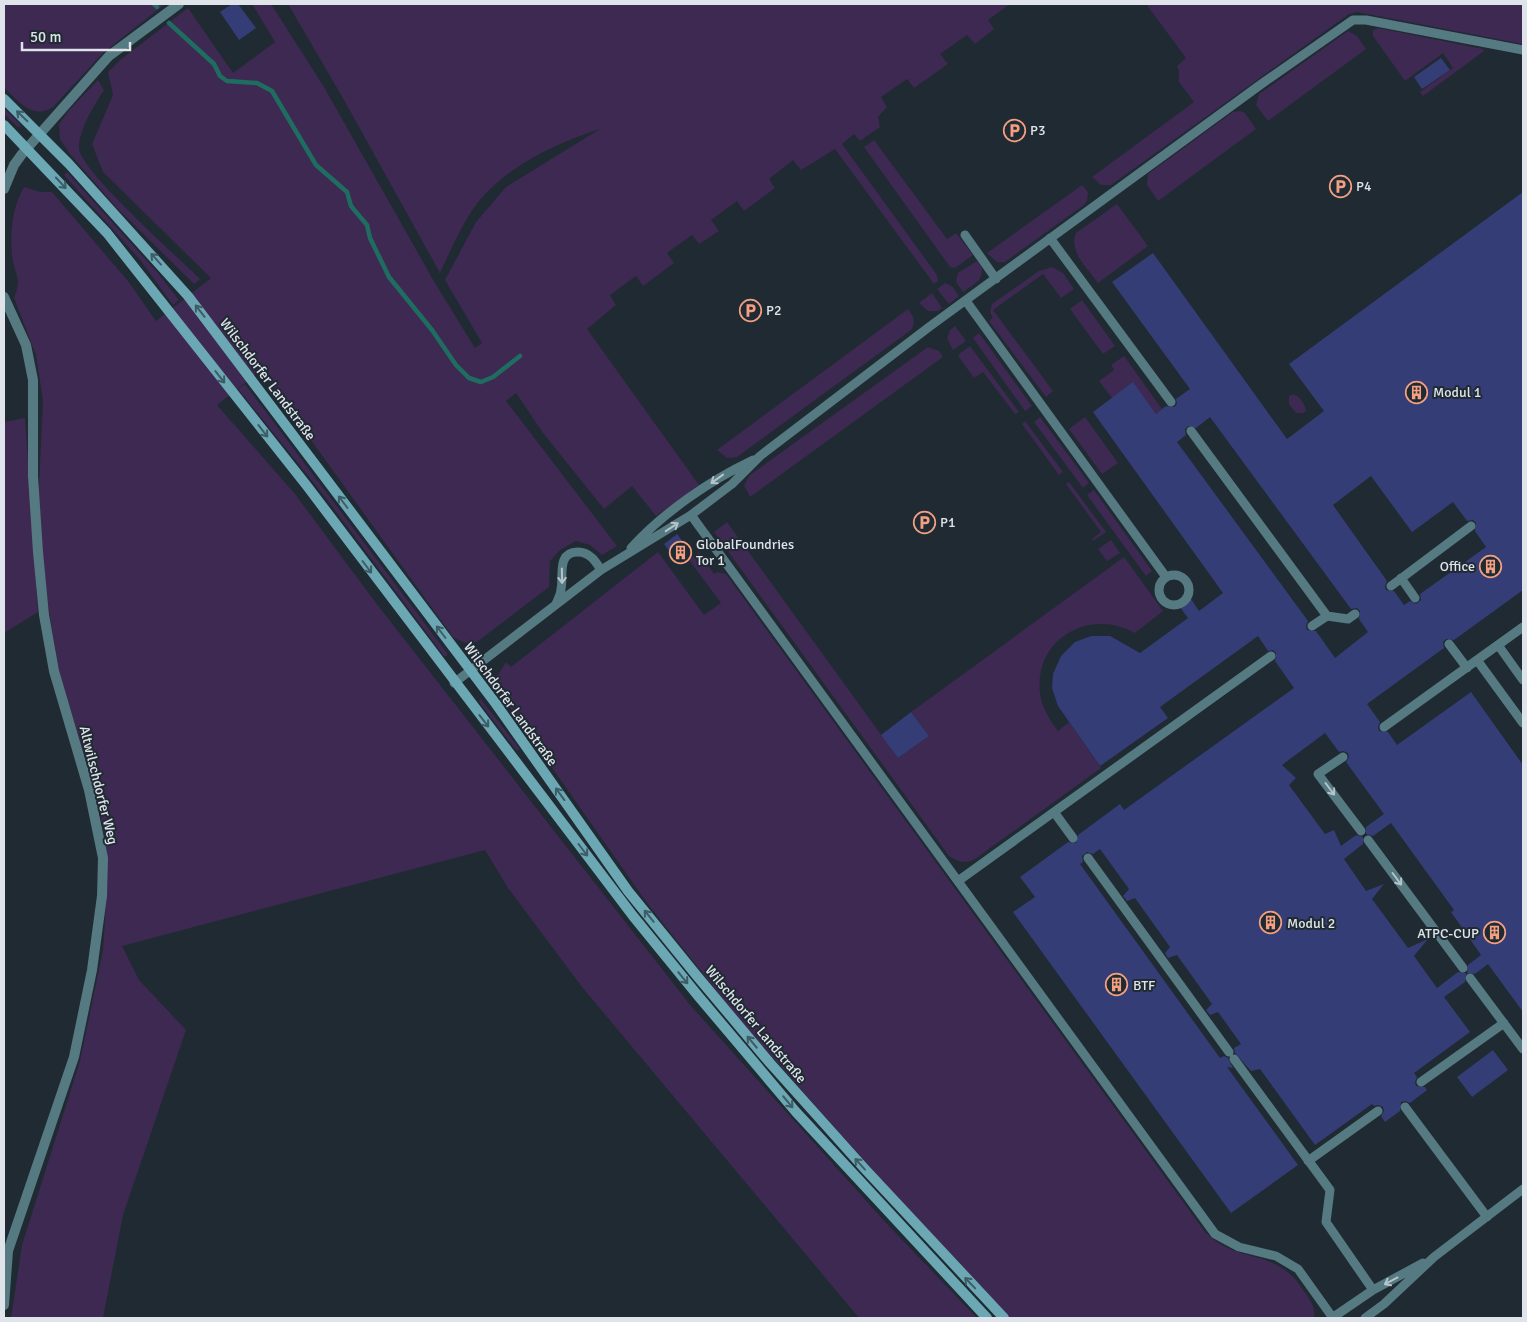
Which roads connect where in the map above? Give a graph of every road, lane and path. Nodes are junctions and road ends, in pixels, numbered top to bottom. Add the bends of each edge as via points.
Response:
1 (179, 4) edge
2 (1523, 50) edge
3 (4, 98) edge
4 (4, 125) edge
5 (34, 140) junction
6 (4, 189) edge
7 (965, 235) dead end
8 (1050, 238) junction
9 (996, 279) junction
10 (4, 297) edge
11 (966, 301) junction
12 (1171, 402) dead end
13 (1191, 431) dead end
14 (760, 456) junction
15 (691, 515) junction
16 (1471, 526) dead end
17 (625, 554) junction
18 (601, 570) junction
19 (1166, 577) dead end
20 (1401, 578) junction
21 (1391, 586) dead end
22 (1415, 598) dead end
23 (556, 604) junction
24 (1355, 614) dead end
25 (1326, 616) junction
26 (1312, 626) dead end
27 (1523, 627) edge
28 (1449, 644) dead end
29 (1498, 646) junction
30 (1271, 656) dead end
31 (1477, 660) junction
32 (1467, 668) junction
33 (470, 671) junction
34 (1523, 680) edge
35 (454, 683) junction
36 (1523, 723) edge
37 (1384, 727) dead end
38 (1342, 757) dead end
39 (1054, 812) junction
40 (1361, 831) dead end
41 (1073, 838) dead end
42 (1368, 840) dead end
43 (1088, 858) dead end
44 (958, 881) junction
45 (1463, 968) dead end
46 (1470, 978) dead end
47 (1504, 1023) junction
48 (1523, 1049) edge
49 (1421, 1082) dead end
50 (1405, 1107) dead end
51 (1378, 1111) dead end
52 (1308, 1161) junction
53 (1523, 1189) edge
54 (1486, 1217) junction
55 (1434, 1258) junction
56 (1373, 1290) junction
57 (4, 1305) edge
58 (987, 1318) edge
59 (1004, 1318) edge
60 (1333, 1318) edge
61 (1364, 1318) edge

1 - 5 street via 109,56
2 - 8 lane via 1352,20
5 -> 3 main road, Wilschdorfer Landstraße
4 - 5 main road, Wilschdorfer Landstraße
5 - 6 street via 14,165
33 -> 5 main road, Wilschdorfer Landstraße via 188,296
5 -> 35 main road, Wilschdorfer Landstraße via 306,486
7 - 9 lane
8 - 9 lane
8 - 12 lane
9 - 11 lane
10 - 57 street, Altwilschdorfer Weg via 26,345 33,380 33,476 44,615 54,671 89,790 103,858 102,896 92,970 74,1057 8,1251
11 - 14 lane
11 - 19 lane
13 - 25 lane
14 - 15 lane via 732,484
14 -> 17 lane via 724,474 648,530
17 -> 15 lane
15 - 44 lane
16 - 20 lane
17 - 18 lane
18 - 23 lane
18 -> 23 lane via 587,554 569,554 562,563 561,590
20 - 21 lane
20 - 22 lane
23 - 33 lane
24 - 25 lane via 1348,619
25 - 26 lane
27 - 29 lane
28 - 32 lane
29 - 31 lane
29 - 34 lane
30 - 39 lane
31 - 32 lane
31 - 36 lane
32 - 37 lane
33 - 35 lane
59 -> 33 main road, Wilschdorfer Landstraße via 864,1168 697,976 628,891
35 -> 58 main road, Wilschdorfer Landstraße via 699,997 796,1112
38 -> 40 lane via 1318,774
39 - 41 lane
39 - 44 lane
42 -> 45 lane
43 - 52 lane
44 - 60 lane via 1215,1234 1239,1246 1276,1256 1298,1269
46 - 47 lane
47 - 48 lane
47 - 49 lane
50 - 54 lane
51 - 52 lane
52 - 56 lane via 1330,1190 1326,1222
53 - 54 lane
54 - 55 lane
55 -> 56 lane
55 - 61 lane
56 - 60 lane

